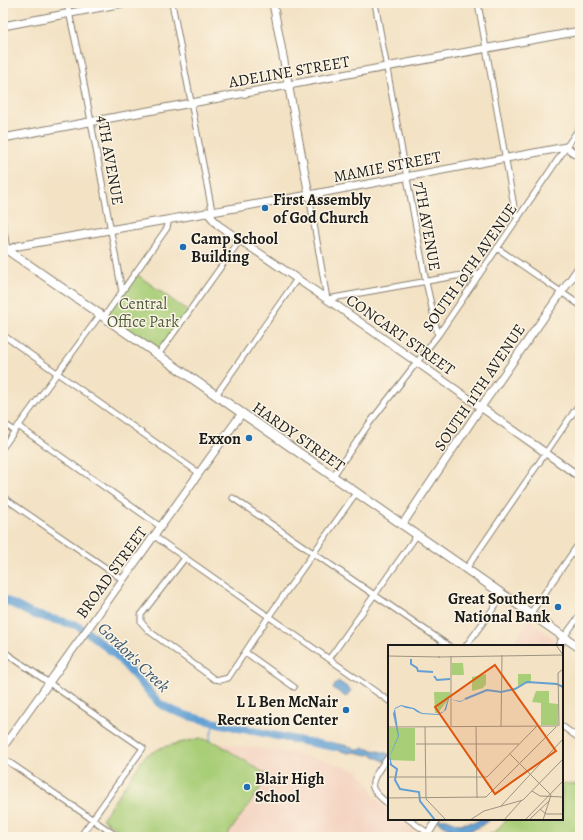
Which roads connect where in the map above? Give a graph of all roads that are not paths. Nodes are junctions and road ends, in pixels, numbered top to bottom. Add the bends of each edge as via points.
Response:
1 (67, 3) edge
2 (123, 3) edge
3 (172, 3) edge
4 (273, 3) edge
5 (375, 3) edge
6 (478, 3) edge
7 (69, 14) junction
8 (3, 26) edge
9 (580, 31) edge
10 (486, 49) junction
11 (387, 67) junction
12 (289, 84) junction
13 (192, 103) junction
14 (91, 122) junction
15 (580, 127) edge
16 (3, 138) edge
17 (566, 147) junction
18 (580, 157) edge
19 (506, 158) junction
20 (406, 177) junction
21 (308, 195) junction
22 (209, 212) junction
23 (518, 218) junction
24 (169, 219) junction
25 (3, 224) edge
26 (110, 231) junction
27 (240, 240) junction
28 (5, 248) edge
29 (497, 248) junction
30 (580, 266) edge
31 (479, 274) junction
32 (297, 279) junction
33 (426, 282) junction
34 (122, 292) junction
35 (562, 292) junction
36 (327, 299) junction
37 (580, 305) edge
38 (102, 316) junction
39 (3, 335) edge
40 (438, 335) junction
41 (158, 355) junction
42 (417, 363) junction
43 (57, 373) junction
44 (216, 396) junction
45 (580, 403) edge
46 (481, 407) junction
47 (242, 413) junction
48 (3, 423) edge
49 (16, 429) junction
50 (3, 447) edge
51 (545, 452) junction
52 (199, 473) junction
53 (333, 476) junction
54 (580, 477) edge
55 (356, 493) junction
56 (3, 497) edge
57 (234, 498) dead end
58 (402, 525) junction
59 (161, 527) junction
60 (417, 535) junction
61 (154, 536) junction
62 (580, 542) edge
63 (314, 553) junction
64 (185, 558) junction
65 (466, 569) junction
66 (122, 579) junction
67 (503, 595) junction
68 (375, 596) junction
69 (530, 614) junction
70 (580, 615) edge
71 (269, 616) junction
72 (564, 637) junction
73 (448, 645) edge
74 (467, 645) edge
75 (560, 645) edge
76 (580, 648) edge
77 (3, 651) edge
78 (245, 652) junction
79 (329, 659) junction
80 (49, 682) junction
81 (294, 686) dead end
82 (388, 700) edge
83 (563, 727) edge
84 (580, 739) edge
85 (3, 747) edge
86 (3, 758) edge
87 (388, 758) edge
88 (388, 804) edge
89 (92, 820) junction
90 (410, 820) edge
91 (436, 820) edge
92 (429, 832) edge
93 (80, 837) edge
94 (118, 837) edge

1 - 7 street, 4TH AVENUE
2 - 7 street
3 - 13 street
4 - 12 street
5 - 11 street, 7TH AVENUE
6 - 10 street
7 - 8 street
7 - 14 street, 4TH AVENUE
9 - 10 street, ADELINE STREET
10 - 11 street, ADELINE STREET
10 - 19 street
11 - 12 street, ADELINE STREET
11 - 20 street, 7TH AVENUE
12 - 13 street, ADELINE STREET
12 - 21 street
13 - 14 street, ADELINE STREET
13 - 22 street
14 - 16 street, ADELINE STREET
14 - 26 street, 4TH AVENUE
15 - 17 street, SOUTH 10TH AVENUE
17 - 18 street
17 - 19 street, MAMIE STREET
17 - 23 street, SOUTH 10TH AVENUE
19 - 20 street, MAMIE STREET
19 - 23 street
20 - 21 street, MAMIE STREET
20 - 33 street, 7TH AVENUE
21 - 22 street, MAMIE STREET
21 - 36 street
22 - 24 street, MAMIE STREET
22 - 27 street, CONCART STREET via 218,225
23 - 29 street, SOUTH 10TH AVENUE
24 - 26 street, MAMIE STREET
24 - 34 street via 167,228
25 - 28 street
26 - 28 street, MAMIE STREET
26 - 34 street, 4TH AVENUE
27 - 32 street, CONCART STREET
27 - 41 street
28 - 38 main road, HARDY STREET
29 - 31 street, SOUTH 10TH AVENUE
29 - 35 street
30 - 35 street, SOUTH 11TH AVENUE
31 - 33 street
31 - 40 street, SOUTH 10TH AVENUE
32 - 36 street, CONCART STREET
32 - 44 street
33 - 36 street
33 - 40 street, 7TH AVENUE
34 - 38 street
35 - 37 street
35 - 46 street, SOUTH 11TH AVENUE
36 - 42 street, CONCART STREET
38 - 41 main road, HARDY STREET
38 - 43 street
39 - 43 street
40 - 42 street, SOUTH 10TH AVENUE
41 - 44 main road, HARDY STREET
42 - 46 street, CONCART STREET
42 - 53 street, SOUTH 10TH AVENUE via 372,419
43 - 49 street
43 - 52 street
44 - 47 main road, HARDY STREET
45 - 51 street
46 - 51 street, CONCART STREET
46 - 58 street, SOUTH 11TH AVENUE
47 - 52 street, BROAD STREET
47 - 53 main road, HARDY STREET
48 - 49 street
49 - 50 street
49 - 59 street
51 - 54 street, CONCART STREET
51 - 65 street
52 - 59 street, BROAD STREET
53 - 55 main road, HARDY STREET
55 - 58 main road, HARDY STREET
55 - 63 street
56 - 66 street
57 - 63 street
58 - 60 main road, HARDY STREET
59 - 61 street, BROAD STREET
60 - 65 main road, HARDY STREET
60 - 68 street
61 - 64 street
61 - 66 street, BROAD STREET
62 - 69 street
63 - 68 street
63 - 71 street
64 - 71 street
64 - 78 street via 141,615 141,622 149,631 214,679 228,678
65 - 67 main road, HARDY STREET
66 - 80 street, BROAD STREET
67 - 69 main road, HARDY STREET
67 - 74 street
68 - 73 street
68 - 79 street
69 - 72 main road, HARDY STREET
70 - 72 street
71 - 78 street
71 - 79 street
72 - 75 street
72 - 76 main road, HARDY STREET
77 - 80 street
78 - 81 street
79 - 82 street
80 - 85 street, BROAD STREET
80 - 89 street via 143,748
83 - 84 street
86 - 89 street
87 - 88 street via 374,780 373,787
89 - 93 street
89 - 94 street
90 - 92 street
91 - 92 street

